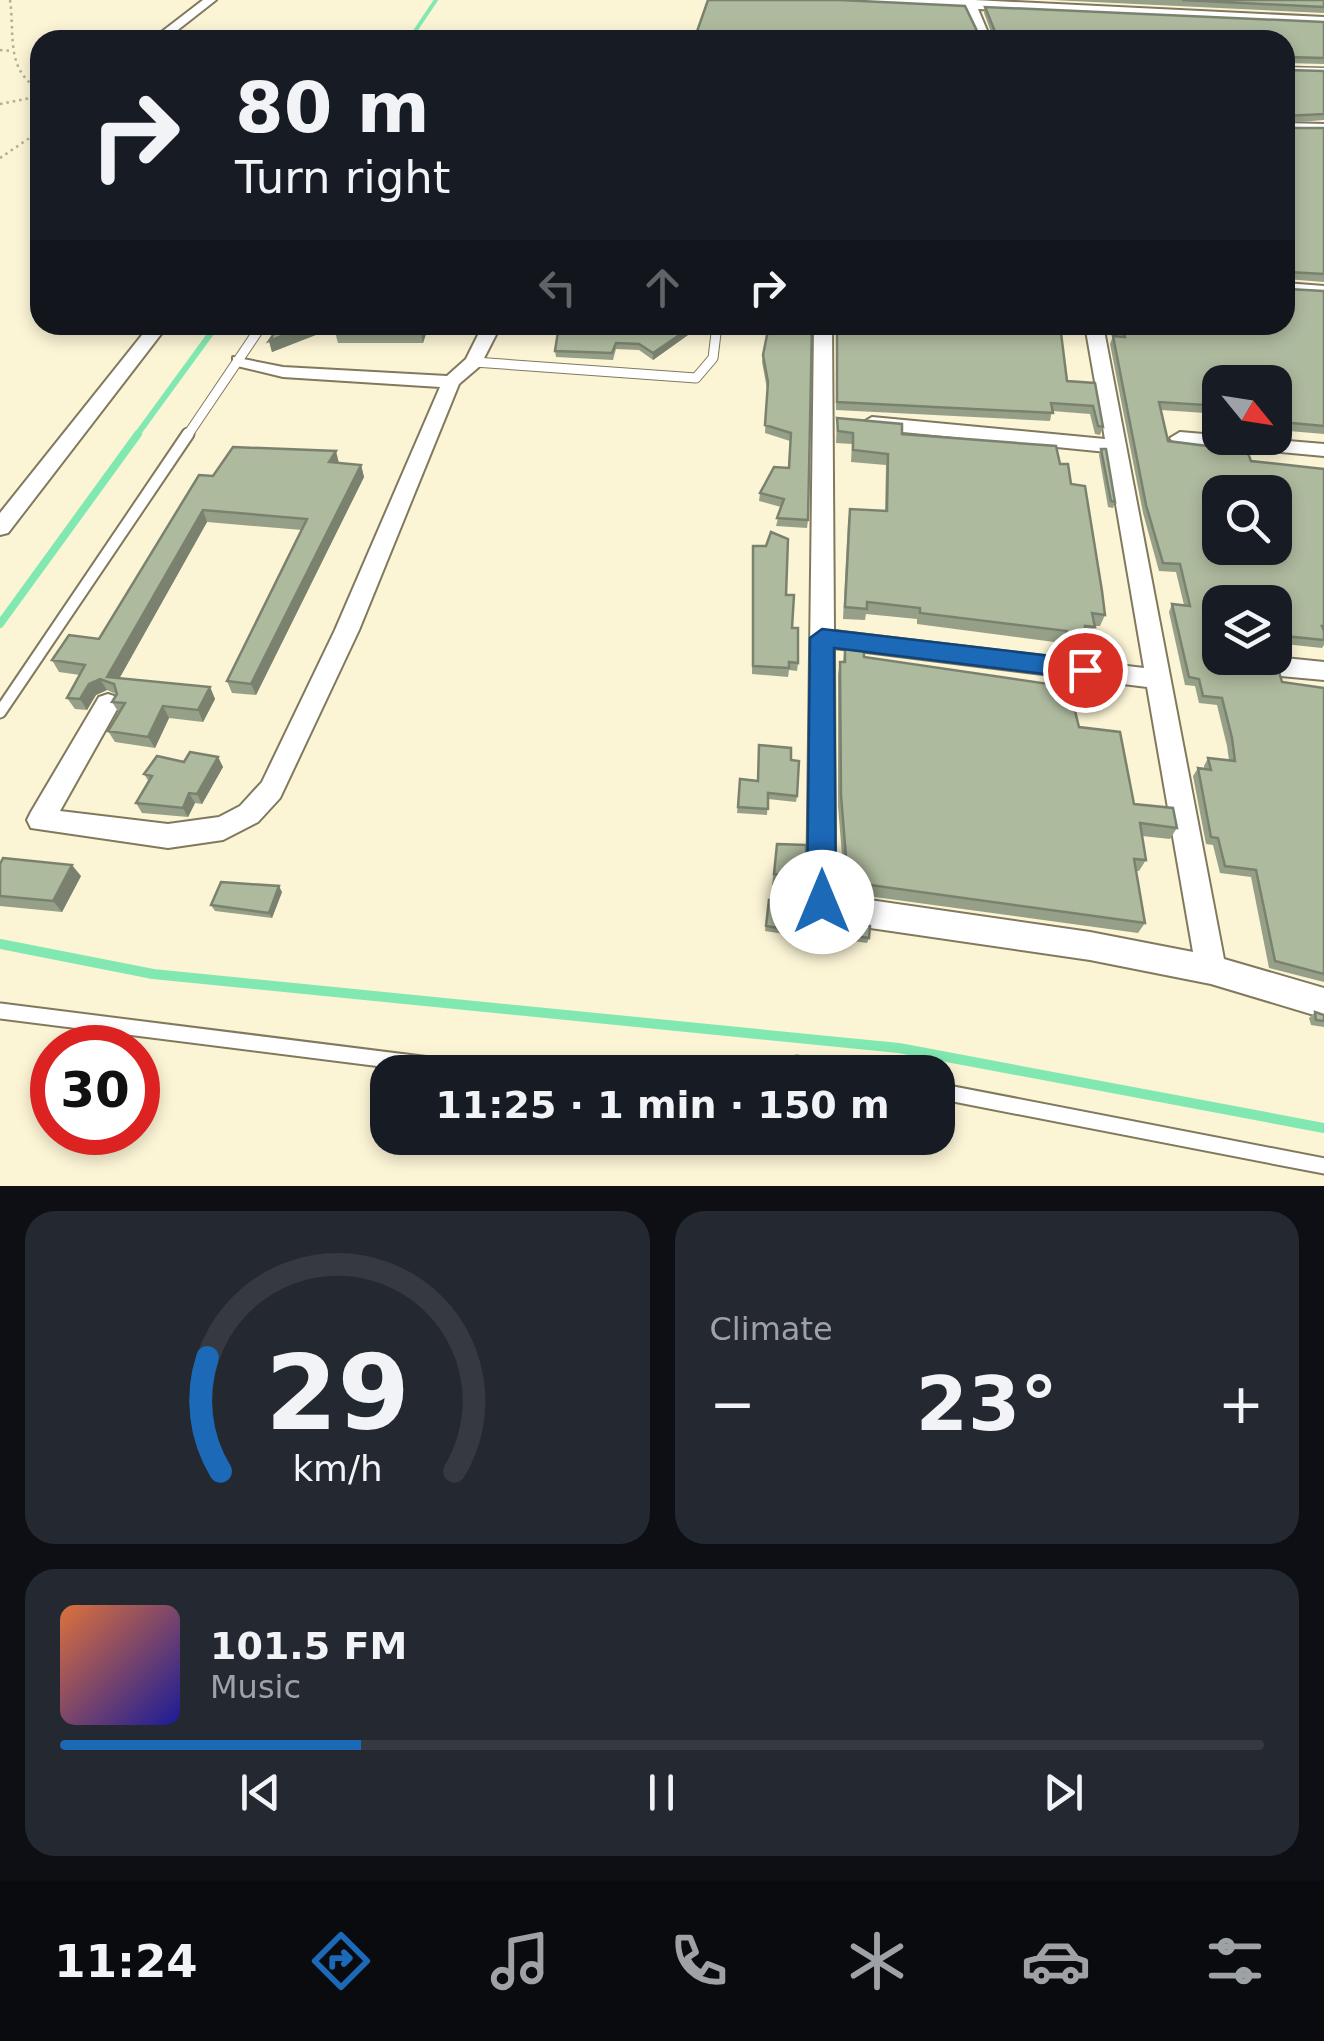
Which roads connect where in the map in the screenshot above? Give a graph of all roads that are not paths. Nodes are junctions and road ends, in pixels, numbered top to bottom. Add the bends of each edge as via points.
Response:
1 (210, 0) edge
2 (840, 0) edge
3 (969, 2) edge
4 (1324, 21) edge
5 (170, 30) edge
6 (981, 30) edge
7 (1295, 70) edge
8 (1324, 71) edge
9 (1295, 127) edge
10 (1324, 128) edge
11 (1295, 289) edge
12 (1324, 291) edge
13 (151, 335) edge
14 (256, 335) edge
15 (487, 335) edge
16 (715, 335) edge
17 (823, 335) edge
18 (1096, 335) edge
19 (239, 361) junction
20 (474, 362) junction
21 (451, 382) junction
22 (823, 418) junction
23 (1180, 438) edge
24 (1117, 447) junction
25 (1324, 450) edge
26 (0, 528) edge
27 (822, 638) junction
28 (1292, 669) edge
29 (1324, 672) edge
30 (1160, 679) junction
31 (108, 704) edge
32 (0, 712) edge
33 (1210, 970) junction
34 (1324, 1003) edge
35 (0, 1010) edge
36 (370, 1057) edge
37 (955, 1094) edge
38 (1324, 1166) edge

1 - 5 street
2 - 3 street
3 - 4 street
3 - 6 street
7 - 8 lane
9 - 10 street
11 - 12 street
13 - 26 street
14 - 19 lane
15 - 20 street
16 - 20 lane via 713,358 696,378
17 - 22 street
18 - 24 street
19 - 21 street via 283,372
19 - 32 lane
20 - 21 street
21 - 31 street via 347,630 272,790 250,814 223,828 168,836 40,820
22 - 24 street
22 - 27 street
23 - 25 street
24 - 30 street
27 - 30 street
27 - 33 street via 822,902 836,910
28 - 29 street
30 - 33 street
33 - 34 street
35 - 36 lane
37 - 38 lane

